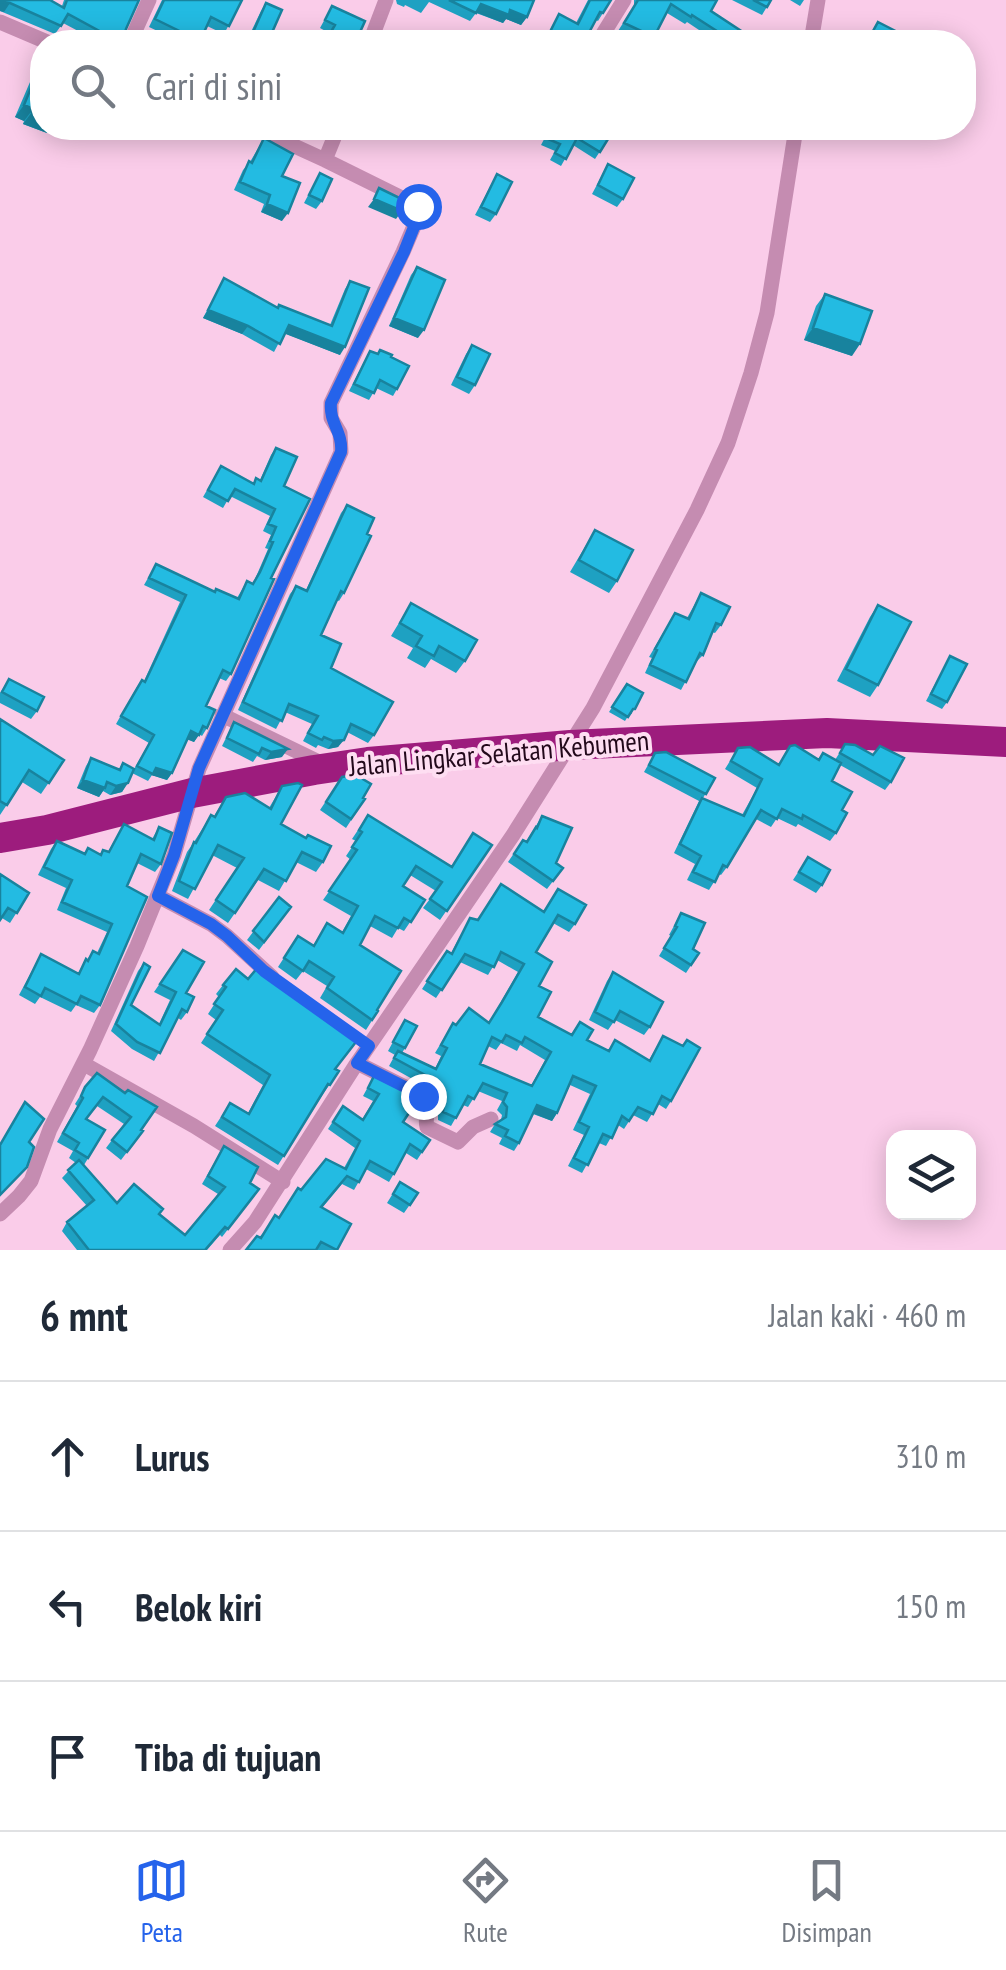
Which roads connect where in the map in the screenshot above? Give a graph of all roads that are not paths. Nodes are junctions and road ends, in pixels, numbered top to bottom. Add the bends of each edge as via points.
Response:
1 (149, 0) edge
2 (386, 0) edge
3 (818, 0) edge
4 (617, 2) edge
5 (0, 22) edge
6 (135, 30) edge
7 (375, 30) edge
8 (604, 30) edge
9 (813, 30) edge
10 (30, 35) edge
11 (281, 140) edge
12 (333, 140) edge
13 (794, 140) edge
14 (325, 160) junction
15 (222, 715) junction
16 (1006, 742) edge
17 (570, 745) junction
18 (331, 768) junction
19 (192, 793) junction
20 (0, 838) edge
21 (158, 896) junction
22 (291, 991) edge
23 (353, 1035) edge
24 (369, 1046) junction
25 (357, 1063) junction
26 (84, 1064) junction
27 (491, 1119) dead end
28 (283, 1182) junction
29 (0, 1214) edge
30 (230, 1250) edge

1 - 6 street
2 - 7 street
3 - 9 street
4 - 8 street
5 - 10 street
11 - 14 street
12 - 14 street
13 - 17 street via 767,314 728,443
14 - 15 street via 421,208 331,403 341,452
15 - 18 street
15 - 19 street
16 - 17 highway, Jalan Lingkar Selatan Kebumen via 827,733
17 - 18 highway, Jalan Lingkar Selatan Kebumen
17 - 24 street
18 - 19 highway, Jalan Lingkar Selatan Kebumen
19 - 20 highway, Jalan Lingkar Selatan Kebumen
19 - 21 street
21 - 22 street via 211,924
21 - 26 street
23 - 24 street
24 - 25 street
25 - 27 street via 425,1097 427,1127 454,1142
25 - 28 street
26 - 28 street
26 - 29 street via 31,1181
28 - 30 street

